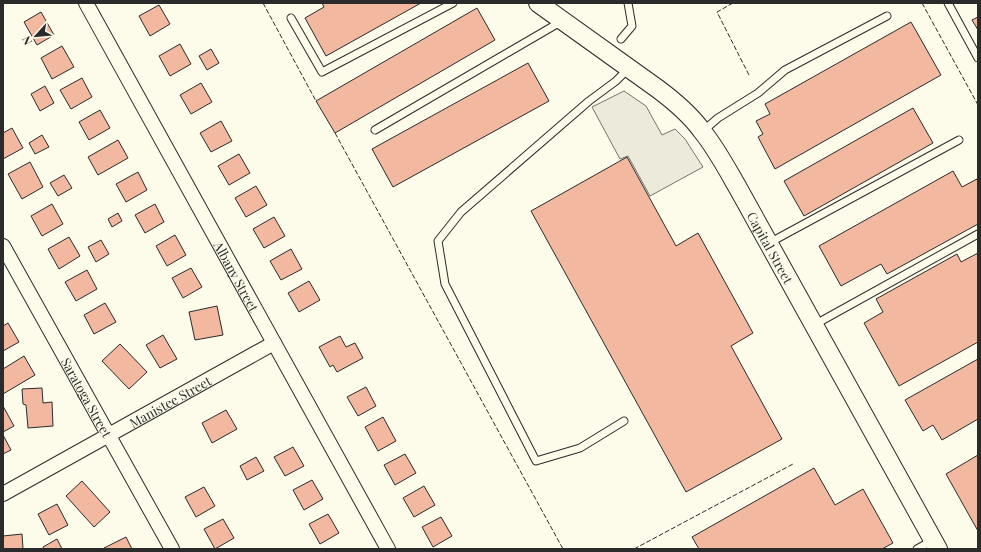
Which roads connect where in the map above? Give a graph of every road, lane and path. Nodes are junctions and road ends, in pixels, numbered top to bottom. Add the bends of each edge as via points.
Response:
1 (86, 3) edge
2 (453, 3) edge
3 (538, 3) edge
4 (628, 3) edge
5 (948, 3) edge
6 (887, 16) dead end
7 (291, 18) dead end
8 (562, 21) junction
9 (621, 39) dead end
10 (978, 58) edge
11 (629, 68) junction
12 (375, 130) dead end
13 (703, 131) junction
14 (959, 140) dead end
15 (978, 234) edge
16 (769, 244) junction
17 (3, 246) edge
18 (814, 325) junction
19 (274, 343) junction
20 (624, 421) dead end
21 (109, 436) junction
22 (3, 494) edge
23 (929, 546) edge
24 (172, 549) edge
25 (388, 549) edge

1 - 19 street, Albany Street
2 - 7 lane via 322,72
3 - 8 street, Capital Street
4 - 9 lane via 632,26
5 - 10 lane
6 - 13 lane via 785,70 758,94 718,118
8 - 11 street, Capital Street
8 - 12 lane
11 - 13 street, Capital Street via 676,103
11 - 20 lane via 461,212 438,241 445,284 536,461 580,448
13 - 16 street, Capital Street
14 - 16 lane
15 - 18 lane
16 - 18 street, Capital Street
17 - 21 street, Saratoga Street
18 - 23 street, Capital Street
19 - 21 street, Manistee Street
19 - 25 street, Albany Street
21 - 22 street, Manistee Street
21 - 24 street, Saratoga Street

